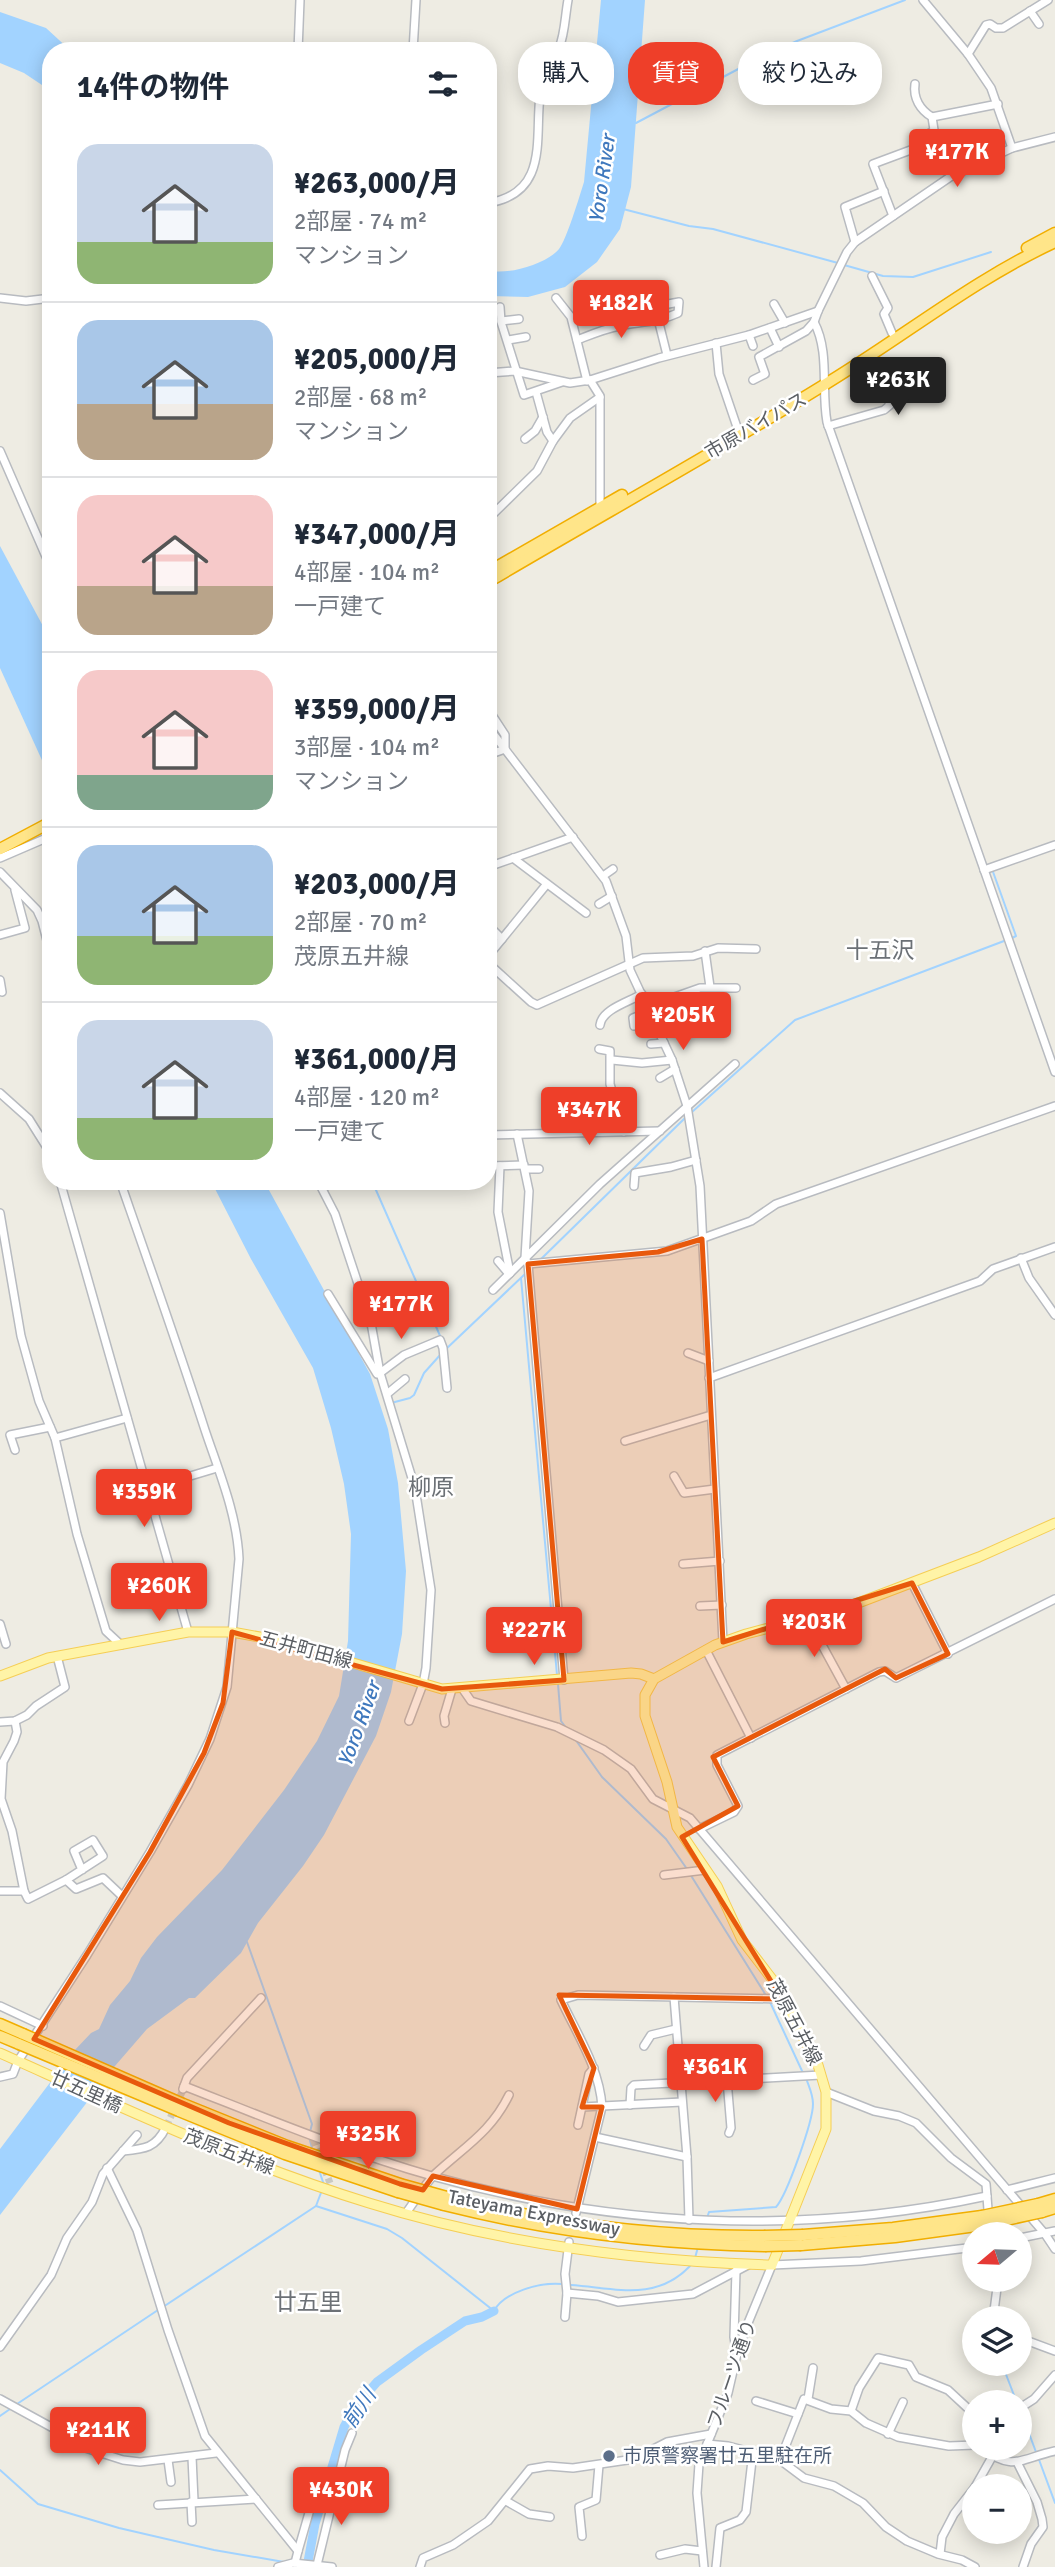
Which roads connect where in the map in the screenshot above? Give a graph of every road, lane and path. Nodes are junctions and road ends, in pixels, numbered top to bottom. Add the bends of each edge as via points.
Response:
1 (300, 0) edge
2 (416, 0) edge
3 (568, 0) edge
4 (923, 0) edge
5 (1048, 0) edge
6 (1030, 11) junction
7 (1039, 24) dead end
8 (298, 42) edge
9 (414, 42) edge
10 (968, 54) junction
11 (915, 85) dead end
12 (998, 104) junction
13 (932, 117) junction
14 (1055, 137) edge
15 (1012, 148) junction
16 (941, 151) dead end
17 (953, 175) junction
18 (884, 191) junction
19 (497, 202) edge
20 (893, 216) junction
21 (1055, 233) edge
22 (855, 242) junction
23 (1055, 242) edge
24 (872, 276) dead end
25 (0, 298) edge
26 (556, 298) dead end
27 (42, 299) edge
28 (775, 304) dead end
29 (659, 306) dead end
30 (500, 307) dead end
31 (818, 311) junction
32 (519, 319) dead end
33 (658, 319) junction
34 (501, 321) junction
35 (814, 322) junction
36 (785, 323) junction
37 (770, 328) junction
38 (892, 333) junction
39 (749, 335) junction
40 (526, 337) dead end
41 (508, 340) junction
42 (576, 340) junction
43 (716, 343) junction
44 (753, 346) dead end
45 (779, 347) junction
46 (667, 355) junction
47 (871, 356) junction
48 (515, 371) junction
49 (497, 372) edge
50 (753, 380) dead end
51 (562, 381) junction
52 (589, 381) junction
53 (824, 381) junction
54 (536, 392) junction
55 (600, 397) junction
56 (543, 417) junction
57 (828, 426) junction
58 (738, 430) junction
59 (525, 439) dead end
60 (553, 441) junction
61 (0, 452) edge
62 (497, 510) edge
63 (600, 512) junction
64 (42, 548) edge
65 (497, 567) edge
66 (497, 576) edge
67 (497, 721) edge
68 (497, 739) edge
69 (505, 749) junction
70 (497, 752) edge
71 (42, 822) edge
72 (42, 825) edge
73 (35, 827) junction
74 (573, 837) junction
75 (42, 840) edge
76 (0, 841) edge
77 (1055, 845) edge
78 (0, 849) edge
79 (0, 858) edge
80 (513, 858) junction
81 (497, 864) edge
82 (614, 869) dead end
83 (984, 870) junction
84 (0, 872) edge
85 (603, 876) junction
86 (7, 885) edge
87 (546, 885) junction
88 (612, 896) junction
89 (599, 904) dead end
90 (586, 913) dead end
91 (42, 921) edge
92 (497, 934) edge
93 (0, 935) edge
94 (502, 939) junction
95 (497, 945) edge
96 (756, 949) dead end
97 (705, 951) junction
98 (629, 963) junction
99 (497, 971) edge
100 (0, 979) edge
101 (710, 987) junction
102 (736, 988) dead end
103 (2, 992) edge
104 (642, 994) junction
105 (650, 1009) junction
106 (600, 1025) dead end
107 (634, 1026) dead end
108 (664, 1042) junction
109 (651, 1044) dead end
110 (599, 1049) dead end
111 (612, 1060) junction
112 (672, 1060) junction
113 (735, 1064) dead end
114 (675, 1069) junction
115 (1055, 1072) edge
116 (660, 1078) dead end
117 (0, 1093) edge
118 (687, 1106) junction
119 (1055, 1106) edge
120 (661, 1131) junction
121 (624, 1132) junction
122 (517, 1134) junction
123 (497, 1135) edge
124 (42, 1140) edge
125 (696, 1160) junction
126 (500, 1166) joint
127 (525, 1167) junction
128 (539, 1168) dead end
129 (634, 1186) dead end
130 (63, 1190) edge
131 (124, 1190) edge
132 (323, 1190) edge
133 (0, 1213) edge
134 (702, 1239) junction
135 (507, 1246) junction
136 (1055, 1247) edge
137 (1021, 1258) junction
138 (527, 1261) junction
139 (509, 1273) junction
140 (493, 1290) dead end
141 (328, 1294) dead end
142 (1055, 1315) edge
143 (688, 1353) dead end
144 (709, 1361) junction
145 (380, 1373) junction
146 (709, 1378) junction
147 (405, 1379) dead end
148 (447, 1388) dead end
149 (387, 1394) junction
150 (711, 1415) junction
151 (127, 1418) junction
152 (50, 1427) junction
153 (55, 1438) junction
154 (625, 1441) dead end
155 (15, 1450) dead end
156 (217, 1468) junction
157 (674, 1476) dead end
158 (147, 1489) junction
159 (715, 1489) junction
160 (1055, 1523) edge
161 (720, 1561) junction
162 (683, 1564) dead end
163 (912, 1583) junction
164 (1055, 1599) edge
165 (722, 1605) junction
166 (700, 1606) dead end
167 (810, 1617) junction
168 (0, 1624) edge
169 (106, 1631) junction
170 (188, 1632) junction
171 (232, 1632) junction
172 (723, 1642) junction
173 (6, 1644) dead end
174 (121, 1645) junction
175 (109, 1647) junction
176 (706, 1650) junction
177 (948, 1654) junction
178 (57, 1656) junction
179 (0, 1676) edge
180 (564, 1679) junction
181 (654, 1679) junction
182 (423, 1684) junction
183 (457, 1689) junction
184 (846, 1689) junction
185 (15, 1721) junction
186 (409, 1721) dead end
187 (0, 1722) edge
188 (445, 1723) dead end
189 (751, 1738) junction
190 (1, 1778) edge
191 (671, 1808) junction
192 (699, 1829) junction
193 (82, 1870) dead end
194 (705, 1870) junction
195 (664, 1875) dead end
196 (66, 1880) junction
197 (0, 1891) edge
198 (24, 1891) junction
199 (122, 1896) junction
200 (674, 1997) junction
201 (261, 1998) dead end
202 (782, 1999) junction
203 (0, 2006) edge
204 (0, 2024) edge
205 (43, 2026) junction
206 (676, 2029) junction
207 (0, 2036) edge
208 (21, 2039) junction
209 (644, 2046) dead end
210 (0, 2053) edge
211 (18, 2061) junction
212 (594, 2068) junction
213 (1, 2074) edge
214 (821, 2075) junction
215 (727, 2080) junction
216 (681, 2083) junction
217 (826, 2092) junction
218 (509, 2095) dead end
219 (682, 2102) junction
220 (630, 2105) junction
221 (582, 2107) junction
222 (602, 2107) junction
223 (155, 2122) joint
224 (578, 2125) dead end
225 (166, 2127) junction
226 (729, 2133) dead end
227 (137, 2135) dead end
228 (595, 2137) junction
229 (123, 2151) junction
230 (687, 2157) junction
231 (107, 2168) junction
232 (433, 2176) junction
233 (996, 2177) junction
234 (1055, 2178) edge
235 (986, 2184) junction
236 (1007, 2190) junction
237 (987, 2196) junction
238 (1055, 2199) edge
239 (1040, 2208) junction
240 (1055, 2208) edge
241 (577, 2211) junction
242 (406, 2213) junction
243 (689, 2220) junction
244 (790, 2221) junction
245 (985, 2222) edge
246 (995, 2222) edge
247 (962, 2226) edge
248 (1055, 2231) edge
249 (1045, 2234) junction
250 (1032, 2236) edge
251 (569, 2246) junction
252 (962, 2249) edge
253 (1055, 2249) edge
254 (748, 2264) junction
255 (772, 2265) junction
256 (736, 2271) junction
257 (567, 2293) junction
258 (565, 2317) dead end
259 (1032, 2342) edge
260 (0, 2347) edge
261 (1055, 2351) edge
262 (737, 2354) junction
263 (813, 2368) dead end
264 (1055, 2375) edge
265 (0, 2399) edge
266 (808, 2399) junction
267 (1032, 2400) edge
268 (756, 2401) dead end
269 (903, 2402) dead end
270 (962, 2403) edge
271 (851, 2411) junction
272 (798, 2414) junction
273 (352, 2433) dead end
274 (711, 2434) junction
275 (888, 2434) junction
276 (707, 2444) junction
277 (962, 2446) edge
278 (1055, 2451) edge
279 (753, 2452) junction
280 (216, 2453) junction
281 (192, 2457) junction
282 (168, 2460) junction
283 (780, 2460) junction
284 (998, 2460) edge
285 (1017, 2462) junction
286 (598, 2465) junction
287 (171, 2482) dead end
288 (337, 2482) dead end
289 (256, 2499) junction
290 (506, 2501) junction
291 (193, 2502) junction
292 (962, 2504) edge
293 (158, 2505) dead end
294 (550, 2517) dead end
295 (192, 2522) dead end
296 (582, 2536) dead end
297 (298, 2551) junction
298 (702, 2551) junction
299 (940, 2554) junction
300 (660, 2555) dead end
301 (295, 2563) junction
302 (317, 2565) junction
303 (278, 2567) edge
304 (332, 2567) edge
305 (413, 2567) edge
306 (421, 2567) edge
307 (704, 2567) edge
308 (716, 2567) edge
309 (975, 2567) edge
310 (1023, 2567) edge

1 - 8 street
2 - 9 street
3 - 19 street via 559,48 543,76 534,169 520,191
4 - 10 street
5 - 6 street
6 - 7 street
6 - 10 street via 1000,29 986,25
10 - 12 street
11 - 13 street via 915,99
12 - 13 street
12 - 15 street
13 - 18 street via 934,130 920,139 916,148 873,164
14 - 15 street
15 - 17 street
16 - 17 street
17 - 20 street
18 - 20 street
18 - 22 street via 845,207
20 - 22 street
21 - 38 highway, 市原バイパス
22 - 31 street
23 - 47 highway, 市原バイパス via 978,284
24 - 38 street via 888,308 884,314
25 - 27 street
26 - 42 street via 570,315
28 - 36 street
29 - 33 street via 679,302 678,313
30 - 34 street
31 - 35 street
31 - 36 street
32 - 34 street
33 - 42 street
33 - 46 street
34 - 41 street
35 - 45 street
35 - 53 street via 820,335
36 - 37 street
37 - 39 street
37 - 45 street
38 - 53 highway, 市原バイパス
39 - 43 street
39 - 44 street
40 - 41 street
41 - 48 street
42 - 52 street
43 - 46 street
43 - 58 street via 719,374
45 - 50 street via 759,357 765,374
46 - 52 street
47 - 53 highway, 市原バイパス
47 - 57 street via 890,405
48 - 49 street
48 - 51 street
48 - 54 street via 524,395
51 - 52 street
51 - 54 street
52 - 55 street
53 - 57 street
53 - 58 highway, 市原バイパス
53 - 63 highway, 市原バイパス
54 - 56 street
55 - 60 street via 570,418
55 - 63 street
56 - 59 street
56 - 60 street
57 - 83 street
58 - 63 highway, 市原バイパス
60 - 62 street via 537,471
61 - 64 street
63 - 65 highway, 市原バイパス
63 - 66 highway, 市原バイパス
67 - 69 street via 507,739
68 - 69 street
69 - 70 street
69 - 74 street
71 - 73 highway
72 - 73 highway
73 - 76 highway
73 - 78 highway
74 - 80 street
74 - 85 street
75 - 79 street
77 - 83 street
80 - 81 street
80 - 87 street
82 - 85 street
83 - 115 street
84 - 86 street
85 - 88 street
86 - 91 street via 37,910
86 - 93 street via 25,928
87 - 90 street
87 - 94 street
88 - 89 street
88 - 98 street via 626,936
92 - 94 street
94 - 95 street
96 - 97 street
97 - 98 street
97 - 101 street
98 - 99 street via 537,1005
98 - 104 street
100 - 103 street
101 - 102 street
101 - 105 street via 675,996
104 - 105 street
104 - 106 street via 607,1012
105 - 107 street via 633,1018
105 - 108 street
108 - 109 street
108 - 112 street
110 - 111 street via 610,1051
111 - 112 street
111 - 121 street via 610,1084
112 - 114 street
113 - 118 street
114 - 116 street
114 - 118 street
117 - 124 street via 29,1119
118 - 120 street
118 - 125 street
119 - 134 street via 776,1204 751,1221
120 - 121 street
120 - 138 street via 600,1184
121 - 122 street
122 - 123 street
122 - 127 street
125 - 129 street via 635,1173
125 - 134 street
126 - 127 street
126 - 135 street via 498,1212
127 - 128 street
127 - 138 street
130 - 151 street
131 - 156 street
132 - 145 street via 371,1323
133 - 152 street via 21,1336 38,1401
134 - 138 street via 658,1252
134 - 144 street
135 - 139 street
135 - 139 street via 499,1257
136 - 137 street
137 - 142 street
137 - 146 street via 993,1269 980,1281
138 - 139 street
138 - 180 street
139 - 140 street
141 - 145 street
143 - 144 street
144 - 146 street
145 - 148 street via 404,1355 440,1340
145 - 149 street
146 - 150 street
147 - 149 street
149 - 182 street via 415,1488 431,1590
150 - 154 street
150 - 159 street
151 - 153 street
151 - 158 street
152 - 153 street
152 - 155 street via 10,1435
153 - 169 street
156 - 158 street
156 - 171 street via 238,1538
157 - 159 street via 684,1493
158 - 170 street
159 - 161 street
160 - 163 main road
161 - 162 street
161 - 165 street
163 - 167 main road
163 - 177 street
164 - 177 street
165 - 166 street
165 - 172 street
167 - 172 main road
167 - 184 street
168 - 173 street
169 - 174 street
169 - 175 street
170 - 171 main road, 五井町田線
170 - 174 main road, 五井町田線
171 - 182 main road, 五井町田線
171 - 199 street via 227,1687 210,1739 176,1808
172 - 176 main road
174 - 175 main road, 五井町田線
175 - 178 main road, 五井町田線
176 - 181 main road
176 - 189 street
177 - 184 street via 896,1678 885,1671
178 - 179 main road, 五井町田線
178 - 185 street via 65,1687
180 - 181 main road, 五井町田線 via 631,1673
180 - 183 main road, 五井町田線
181 - 191 main road, 茂原五井線 via 644,1706
182 - 183 main road, 五井町田線
182 - 186 street
183 - 188 street
183 - 191 street via 471,1701 557,1727 604,1750 631,1769 653,1799
184 - 189 street
185 - 187 street
185 - 190 street via 16,1732
189 - 192 street via 716,1759 738,1806
190 - 198 street via 1,1799
191 - 192 street
191 - 194 main road, 茂原五井線 via 683,1839
192 - 233 street
193 - 196 street
194 - 195 street
194 - 202 main road, 茂原五井線 via 742,1940
196 - 198 street via 28,1899
196 - 199 street via 76,1889 103,1878
197 - 198 street
199 - 205 street
200 - 202 street
200 - 206 street
200 - 212 street via 578,1995 561,2000
201 - 232 street via 187,2078 183,2088
202 - 214 main road, 茂原五井線
203 - 205 street
204 - 208 highway, Tateyama Expressway
205 - 211 street
206 - 209 street via 651,2035
206 - 216 street
207 - 208 highway, Tateyama Expressway
208 - 247 highway, Tateyama Expressway, bridge via 285,2154 506,2220 580,2233 722,2241 802,2240 907,2227
210 - 211 main road
211 - 213 street via 13,2074
211 - 223 main road, 廿五里橋
212 - 221 street
212 - 222 street
214 - 215 street
214 - 217 main road, 茂原五井線
215 - 216 street
215 - 226 street
216 - 219 street
216 - 220 street via 634,2085
217 - 235 street via 916,2123
217 - 244 main road, 茂原五井線 via 825,2129
218 - 232 street via 483,2134
219 - 220 street
219 - 230 street
220 - 222 street
221 - 222 street
221 - 224 street
222 - 228 street
223 - 225 main road, 茂原五井線
225 - 229 street via 156,2144
225 - 242 main road, 茂原五井線
227 - 229 street
228 - 230 street
228 - 241 street
229 - 231 street
230 - 243 street
231 - 260 street via 51,2275
231 - 280 street via 138,2230 205,2436
232 - 241 street
232 - 242 street
233 - 235 street
233 - 236 street
234 - 236 street
235 - 237 street
236 - 249 street
237 - 244 street
237 - 245 street
238 - 239 highway, Tateyama Expressway
239 - 240 highway, Tateyama Expressway
239 - 246 highway, Tateyama Expressway, bridge
241 - 243 street
242 - 251 main road, 茂原五井線 via 477,2232
243 - 244 street
244 - 255 main road, 茂原五井線
248 - 249 street
249 - 250 street
249 - 253 street
251 - 254 main road, 茂原五井線 via 683,2262
251 - 257 street
252 - 255 street via 861,2261
254 - 255 main road, 茂原五井線
254 - 256 street
255 - 262 street, フルーツ通り
256 - 257 street via 693,2294 618,2302
256 - 262 street
257 - 258 street
259 - 261 street
262 - 274 street, フルーツ通り
263 - 266 street
264 - 267 street
265 - 282 street via 73,2439 76,2445 123,2460
266 - 271 street
266 - 272 street via 802,2401
268 - 272 street
269 - 275 street
270 - 271 street via 948,2390 916,2377 909,2365 878,2358
271 - 275 street
272 - 283 street
273 - 302 street
274 - 276 street, フルーツ通り
274 - 286 street via 667,2442 634,2459
275 - 277 street
276 - 279 street
276 - 298 street, フルーツ通り via 697,2479
278 - 285 street
279 - 283 street
279 - 308 street via 747,2512 720,2528
280 - 281 street
280 - 289 street
281 - 282 street
281 - 291 street
282 - 287 street
283 - 299 street via 804,2478 834,2486 863,2503 897,2535
284 - 285 street
285 - 310 street via 1037,2502 1043,2527
286 - 290 street via 530,2469
286 - 296 street via 596,2500 579,2507
288 - 297 street via 318,2478
289 - 291 street
289 - 297 street
290 - 294 street via 529,2514
290 - 306 street via 488,2521 453,2545 423,2558
291 - 293 street
291 - 295 street
292 - 299 street via 942,2537
297 - 301 street
298 - 300 street via 685,2549
298 - 307 street, フルーツ通り
299 - 309 street
301 - 302 street
301 - 303 street
302 - 304 street
305 - 306 street

